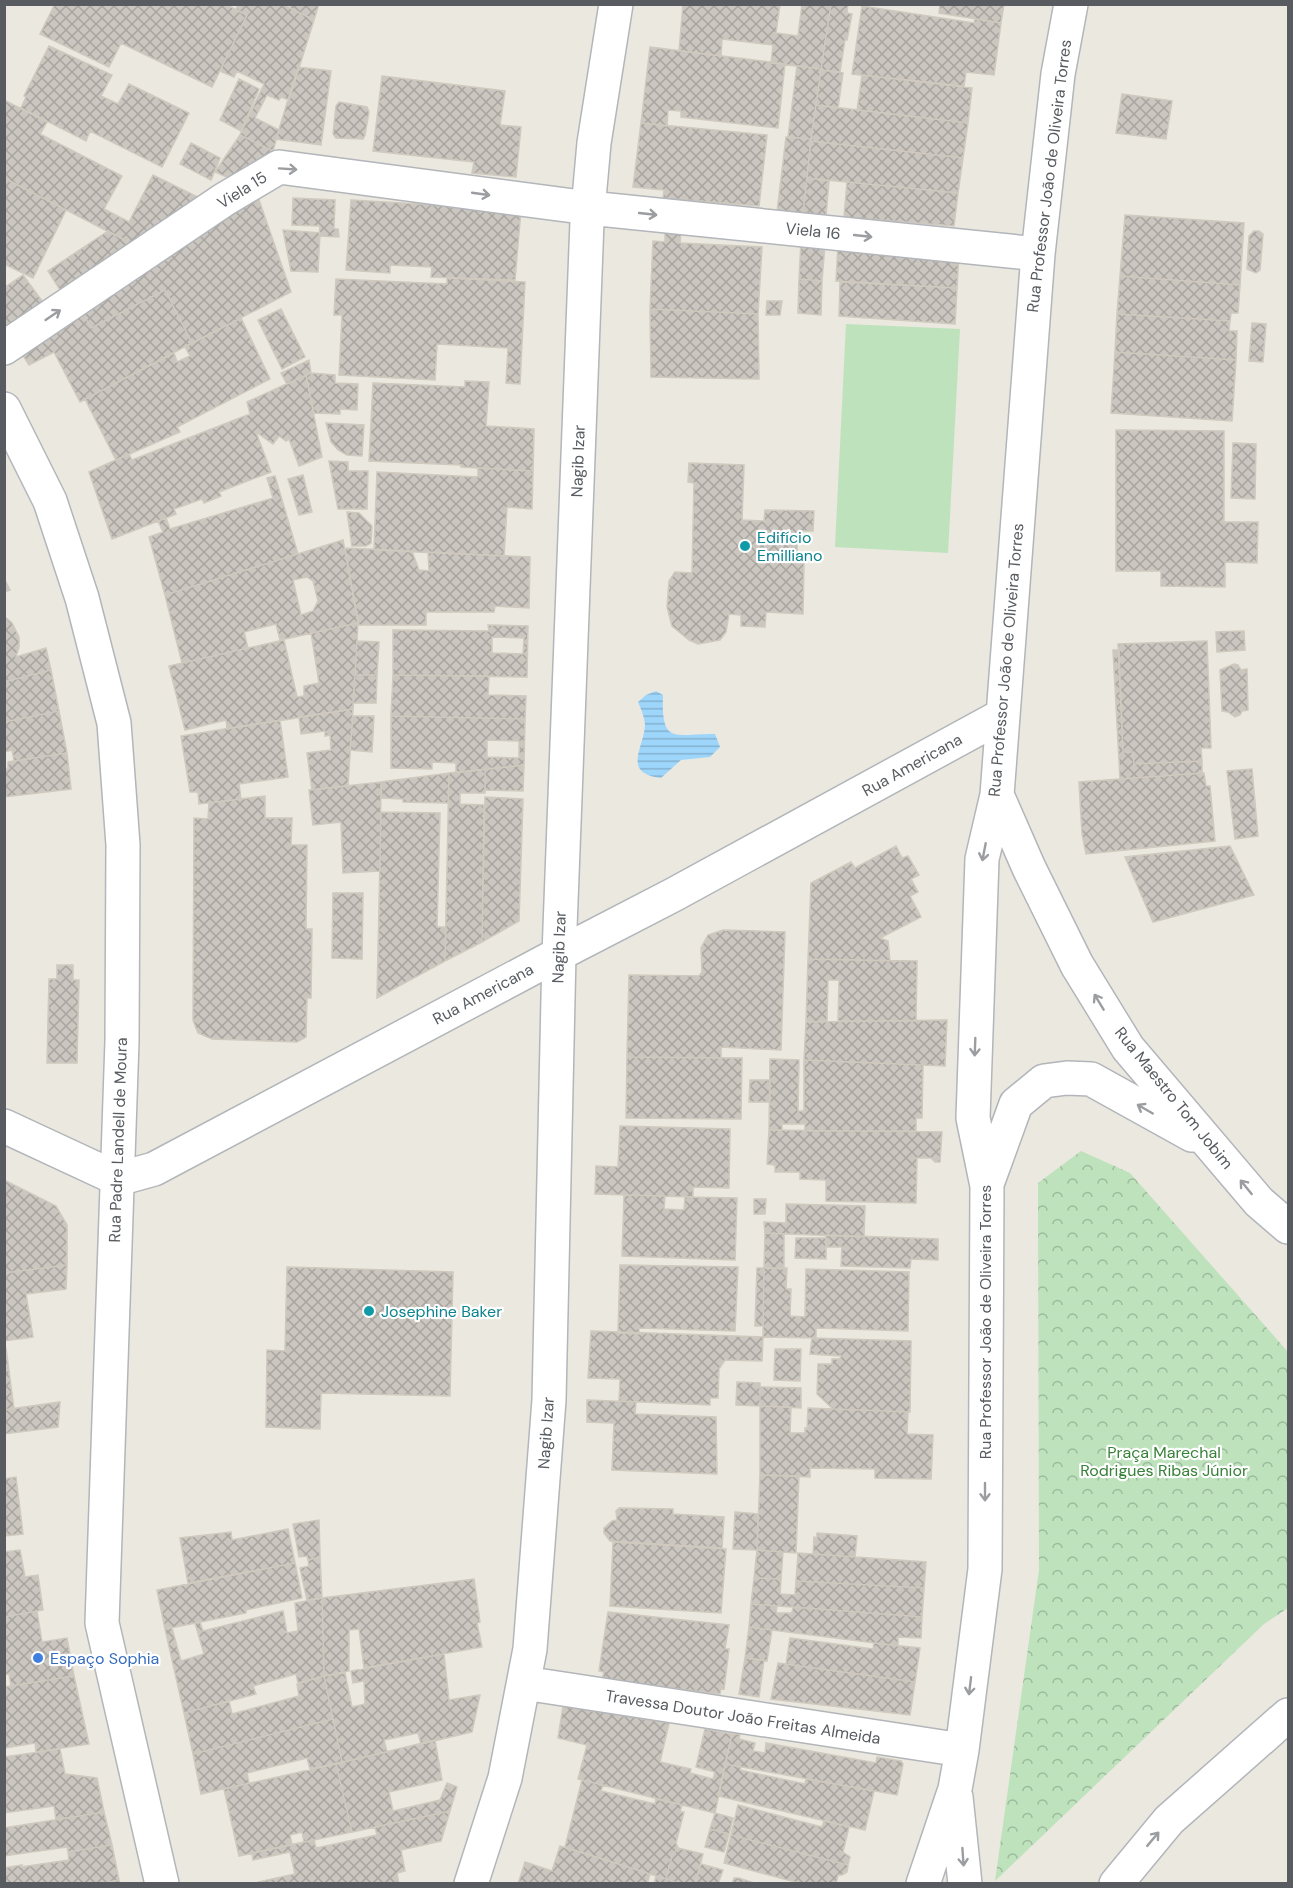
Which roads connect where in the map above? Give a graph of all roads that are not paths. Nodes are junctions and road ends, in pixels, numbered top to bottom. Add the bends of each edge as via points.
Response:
1 (616, 4) edge
2 (1071, 4) edge
3 (590, 208) junction
4 (1038, 254) junction
5 (4, 348) edge
6 (4, 409) edge
7 (1003, 715) junction
8 (997, 795) junction
9 (559, 954) junction
10 (4, 1126) edge
11 (1215, 1148) junction
12 (118, 1179) junction
13 (987, 1186) junction
14 (1288, 1227) edge
15 (524, 1683) junction
16 (1288, 1716) edge
17 (962, 1750) junction
18 (955, 1789) junction
19 (162, 1884) edge
20 (471, 1884) edge
21 (923, 1884) edge
22 (965, 1884) edge
23 (1116, 1884) edge

1 - 3 street, Nagib Izar via 594,143
2 - 4 street, Rua Professor João de Oliveira Torres via 1058,74
3 -> 4 street, Viela 16
5 -> 3 street, Viela 15 via 279,167
3 - 9 street, Nagib Izar
4 - 7 street, Rua Professor João de Oliveira Torres
6 - 12 street, Rua Padre Landell de Moura via 50,501 82,598 114,723 123,845
7 - 8 street, Rua Professor João de Oliveira Torres
7 - 9 street, Rua Americana
11 -> 8 street, Rua Maestro Tom Jobim via 1128,1048 1099,1002 1029,868
8 -> 13 street, Rua Professor João de Oliveira Torres via 982,859 973,1118
9 - 12 street, Rua Americana via 154,1169
9 - 15 street, Nagib Izar via 549,1400
10 - 12 street
11 -> 13 street via 1091,1079 1044,1081 1016,1104
14 -> 11 street, Rua Maestro Tom Jobim via 1259,1202
12 - 19 street, Rua Padre Landell de Moura via 102,1623
13 -> 17 street, Rua Professor João de Oliveira Torres via 985,1569
15 - 17 street, Travessa Doutor João Freitas Almeida
15 - 20 street, Nagib Izar via 505,1778
23 -> 16 street via 1169,1820
17 - 18 street, Rua Professor João de Oliveira Torres
18 - 21 street, Rua Professor João de Oliveira Torres
18 -> 22 street

